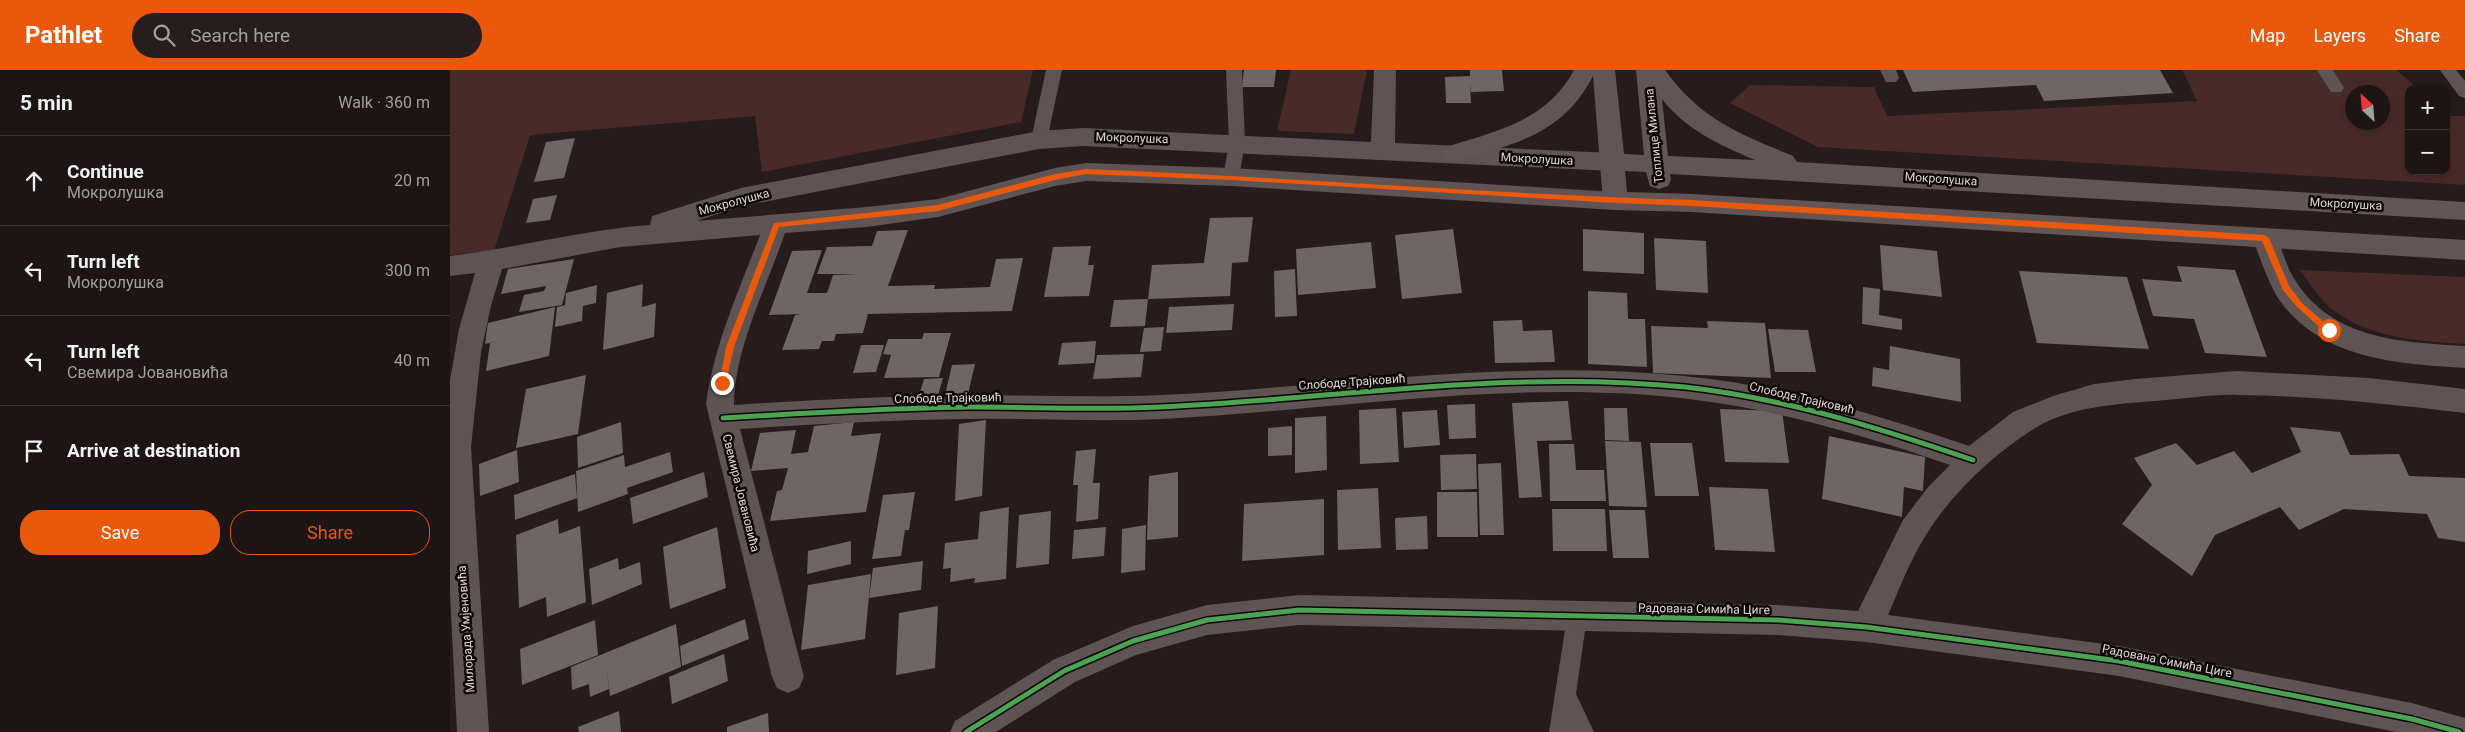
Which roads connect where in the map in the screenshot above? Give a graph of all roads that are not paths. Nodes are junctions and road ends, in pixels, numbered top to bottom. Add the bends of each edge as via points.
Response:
1 (1054, 70) edge
2 (1234, 70) edge
3 (1385, 70) edge
4 (1585, 70) edge
5 (1604, 70) edge
6 (1647, 70) edge
7 (1653, 70) edge
8 (2325, 70) edge
9 (2448, 70) edge
10 (2336, 88) dead end
11 (2465, 92) edge
12 (1039, 140) junction
13 (1237, 143) junction
14 (1383, 151) junction
15 (1454, 154) junction
16 (1613, 162) junction
17 (1657, 163) junction
18 (1805, 170) junction
19 (1231, 177) junction
20 (1616, 201) junction
21 (1661, 202) junction
22 (2465, 211) edge
23 (776, 225) junction
24 (620, 237) junction
25 (2265, 238) junction
26 (2465, 250) edge
27 (492, 261) junction
28 (450, 266) edge
29 (2465, 357) edge
30 (2465, 401) edge
31 (722, 418) junction
32 (1973, 460) junction
33 (1577, 617) junction
34 (1866, 627) junction
35 (788, 677) dead end
36 (1566, 696) junction
37 (473, 732) edge
38 (966, 732) edge
39 (1560, 732) edge
40 (1583, 732) edge
41 (2459, 732) edge

1 - 12 lane
2 - 13 lane
3 - 14 street
4 - 15 main road via 1558,111 1533,126
5 - 16 main road
6 - 17 main road, Топлице Милана
7 - 18 main road via 1668,92 1697,120 1739,143
8 - 10 lane
9 - 11 lane
12 - 13 street, Мокролушка via 1114,137
12 - 24 street, Мокролушка via 741,197
13 - 14 street, Мокролушка
13 - 19 lane
14 - 15 street, Мокролушка
15 - 16 street, Мокролушка
16 - 17 main road, Мокролушка
16 - 20 main road
17 - 18 main road, Мокролушка
17 - 21 main road, Топлице Милана
18 - 22 main road, Мокролушка
19 - 20 street, Мокролушка
19 - 23 street, Мокролушка via 1086,172 938,208
20 - 21 main road, Мокролушка
21 - 25 main road, Мокролушка
23 - 24 street, Мокролушка
23 - 31 street, Свемира Јовановића via 730,347 722,383
24 - 27 street, Мокролушка
25 - 26 main road, Мокролушка
25 - 29 street via 2286,288 2299,305 2329,330 2346,340 2393,352
27 - 28 street, Мокролушка
27 - 37 street, Милорада Умјеновића via 472,331 460,402 457,448
30 - 32 street via 2369,390 2237,384 2094,396 2063,404 2023,421
31 - 32 street, Слободе Трајковић via 883,409 1178,406 1489,383 1595,382 1739,394 1804,407 1867,423
31 - 35 street, Свемира Јовановића
32 - 34 street via 1913,530
33 - 34 street, Радована Симића Циге via 1777,620
33 - 36 lane
33 - 38 street, Радована Симића Циге via 1300,610 1207,620 1133,641 1064,671
34 - 41 street, Радована Симића Циге via 2119,660 2412,719
36 - 39 lane
36 - 40 lane

